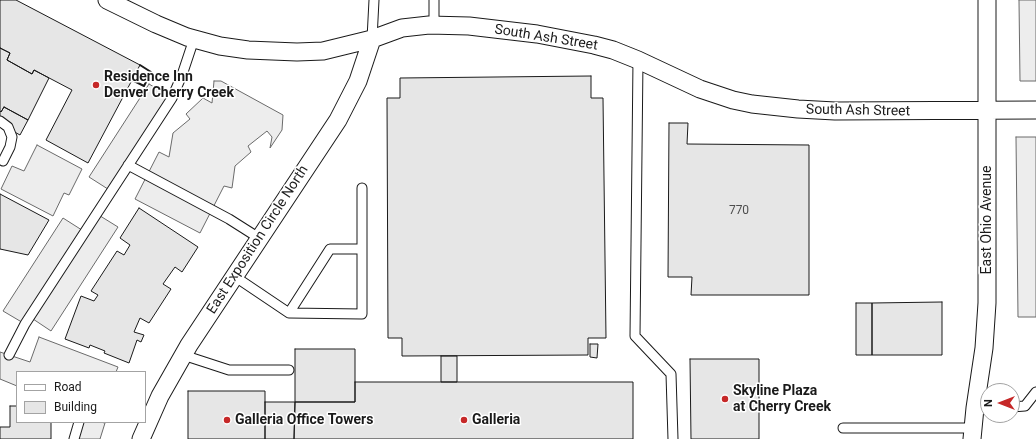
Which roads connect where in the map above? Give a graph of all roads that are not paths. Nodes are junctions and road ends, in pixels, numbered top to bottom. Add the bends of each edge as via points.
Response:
1 (107, 0) edge
2 (374, 0) edge
3 (434, 0) edge
4 (987, 0) edge
5 (434, 25) junction
6 (194, 39) junction
7 (372, 39) junction
8 (638, 60) junction
9 (1036, 110) edge
10 (987, 111) junction
11 (0, 121) edge
12 (3, 161) dead end
13 (128, 165) junction
14 (362, 188) dead end
15 (259, 238) junction
16 (362, 249) junction
17 (234, 276) junction
18 (289, 313) junction
19 (10, 355) dead end
20 (183, 355) junction
21 (289, 370) dead end
22 (982, 383) edge
23 (1036, 392) edge
24 (1020, 406) edge
25 (980, 411) edge
26 (79, 423) edge
27 (843, 428) dead end
28 (973, 434) edge
29 (74, 439) edge
30 (141, 439) edge
31 (673, 439) edge

1 - 6 street, South Ash Street
2 - 7 lane
3 - 5 lane
4 - 10 street, East Ohio Avenue
5 - 7 street, South Ash Street via 402,28
5 - 8 street, South Ash Street via 469,26 536,34 594,45
6 - 7 street, South Ash Street via 268,52 323,51
6 - 13 lane via 176,89
7 - 15 street, East Exposition Circle North via 358,81 338,120
8 - 10 street, South Ash Street via 700,89 752,104 835,111
8 - 31 lane via 635,336 671,374
9 - 10 street, South Ash Street
10 - 22 street, East Ohio Avenue via 987,303
11 - 12 lane via 8,127 12,137
13 - 15 lane via 225,216
13 - 19 lane via 25,324
14 - 16 lane
15 - 17 street, East Exposition Circle North
16 - 18 lane via 330,249
16 - 18 lane via 362,314
17 - 18 lane
17 - 20 street, East Exposition Circle North
20 - 21 lane via 229,370
20 - 30 street, East Exposition Circle North via 160,396
23 - 24 lane via 1025,406
25 - 28 street, East Ohio Avenue
26 - 29 lane
27 - 28 lane

